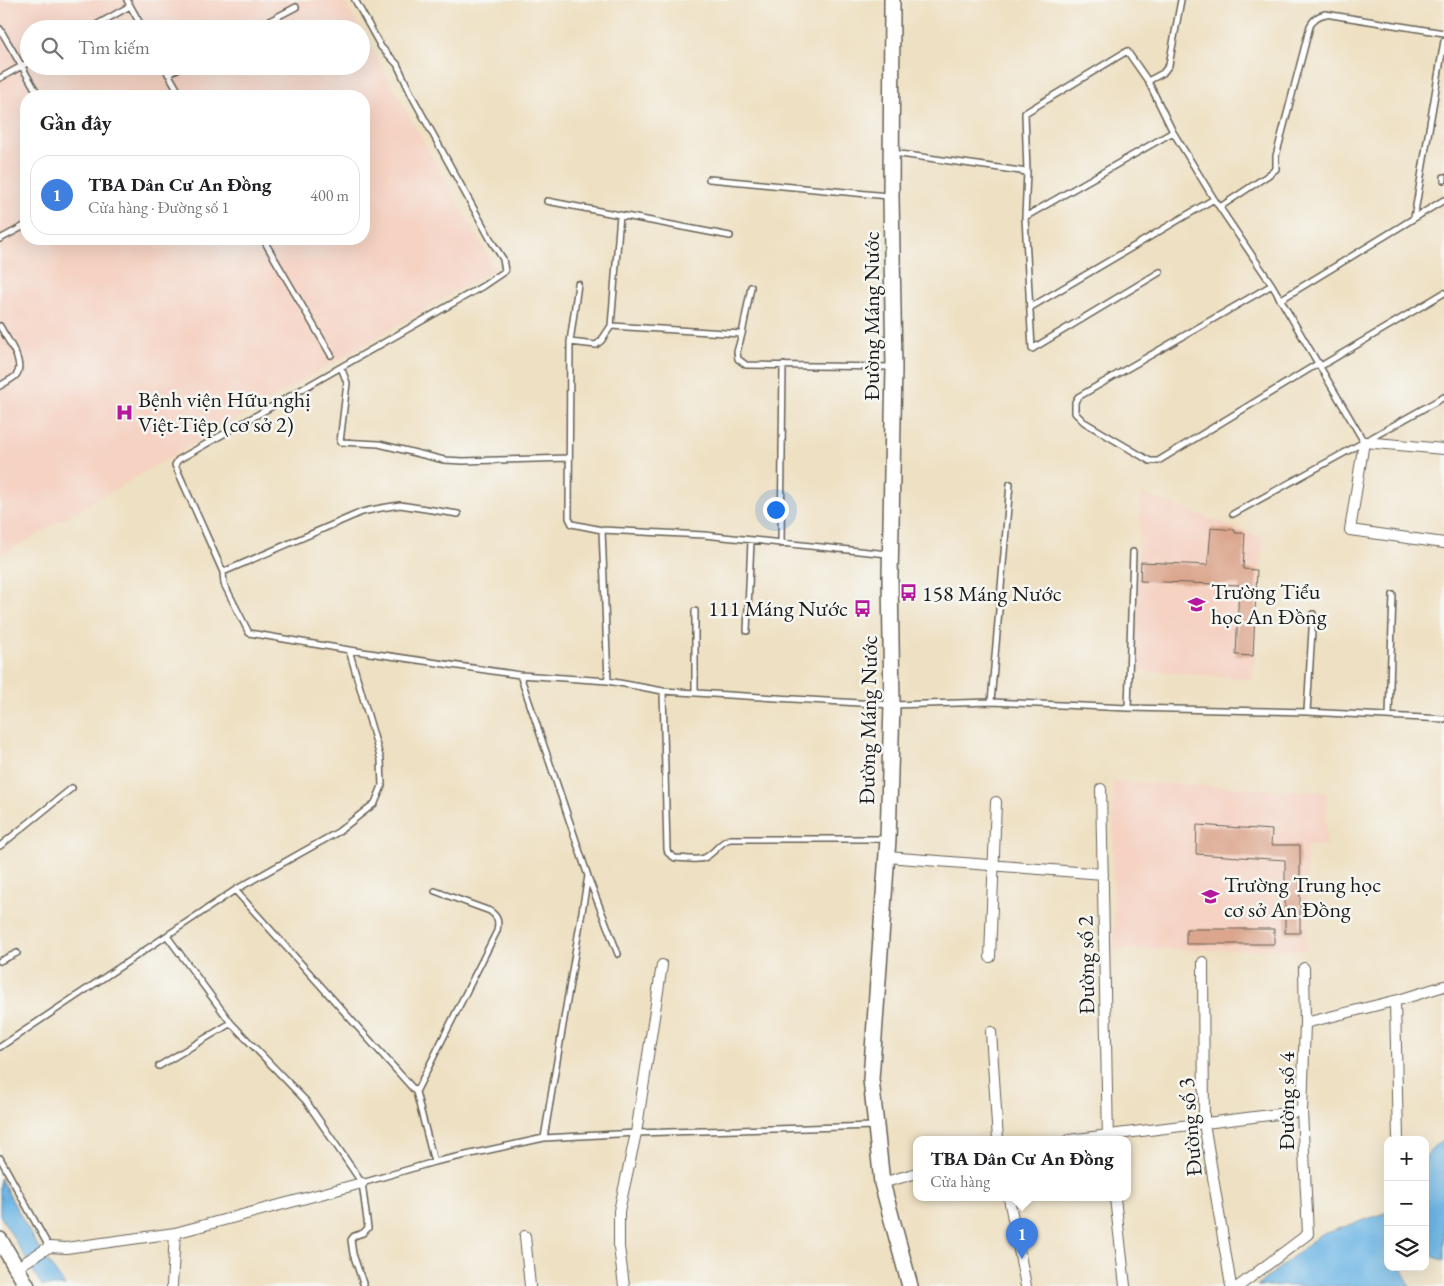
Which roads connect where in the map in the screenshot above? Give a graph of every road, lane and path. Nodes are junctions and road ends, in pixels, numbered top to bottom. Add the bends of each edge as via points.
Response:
1 (127, 0) edge
2 (355, 0) edge
3 (892, 0) edge
4 (1181, 0) edge
5 (130, 6) junction
6 (296, 7) dead end
7 (105, 20) edge
8 (138, 20) edge
9 (271, 20) edge
10 (366, 20) edge
11 (370, 27) edge
12 (0, 29) edge
13 (1444, 33) edge
14 (1444, 41) edge
15 (20, 64) edge
16 (20, 67) edge
17 (26, 75) edge
18 (169, 75) edge
19 (0, 78) edge
20 (1148, 81) junction
21 (35, 90) edge
22 (177, 90) edge
23 (1173, 132) junction
24 (892, 152) junction
25 (1027, 172) junction
26 (709, 179) dead end
27 (891, 196) junction
28 (1214, 199) junction
29 (1444, 200) edge
30 (547, 201) dead end
31 (1220, 207) junction
32 (620, 215) junction
33 (1025, 217) junction
34 (1414, 218) junction
35 (20, 227) edge
36 (730, 236) dead end
37 (0, 239) edge
38 (266, 245) edge
39 (1160, 272) dead end
40 (578, 284) dead end
41 (1272, 285) junction
42 (751, 287) dead end
43 (1444, 293) edge
44 (1280, 300) junction
45 (1031, 307) junction
46 (0, 326) edge
47 (611, 326) junction
48 (742, 334) junction
49 (570, 342) junction
50 (330, 356) dead end
51 (782, 365) junction
52 (1320, 365) junction
53 (341, 367) junction
54 (894, 367) junction
55 (0, 386) edge
56 (1444, 397) edge
57 (1364, 442) junction
58 (1444, 449) edge
59 (569, 458) junction
60 (1010, 484) dead end
61 (458, 514) dead end
62 (1233, 514) dead end
63 (602, 530) junction
64 (750, 541) junction
65 (1444, 542) edge
66 (781, 544) junction
67 (1133, 552) dead end
68 (890, 554) junction
69 (223, 572) junction
70 (1393, 595) dead end
71 (695, 611) dead end
72 (1313, 614) dead end
73 (747, 631) dead end
74 (349, 650) junction
75 (520, 675) junction
76 (608, 680) junction
77 (663, 690) junction
78 (695, 692) junction
79 (991, 702) junction
80 (892, 705) junction
81 (1128, 708) junction
82 (1307, 712) junction
83 (1390, 716) junction
84 (1444, 719) edge
85 (72, 788) dead end
86 (1101, 789) dead end
87 (996, 802) dead end
88 (888, 839) junction
89 (0, 846) edge
90 (887, 857) junction
91 (994, 866) junction
92 (1103, 874) junction
93 (588, 876) junction
94 (235, 890) junction
95 (435, 891) dead end
96 (167, 936) junction
97 (17, 953) dead end
98 (618, 954) dead end
99 (990, 957) dead end
100 (0, 960) edge
101 (1203, 962) dead end
102 (662, 964) dead end
103 (1304, 968) dead end
104 (1444, 986) edge
105 (1395, 1001) junction
106 (231, 1023) junction
107 (1305, 1023) junction
108 (991, 1032) dead end
109 (0, 1047) edge
110 (159, 1066) dead end
111 (416, 1092) junction
112 (1302, 1111) junction
113 (1204, 1123) junction
114 (875, 1126) junction
115 (636, 1133) junction
116 (998, 1136) edge
117 (1108, 1136) edge
118 (1121, 1136) edge
119 (1398, 1136) edge
120 (544, 1138) junction
121 (0, 1158) edge
122 (434, 1162) junction
123 (913, 1174) edge
124 (362, 1183) junction
125 (882, 1183) junction
126 (1010, 1201) edge
127 (1115, 1201) edge
128 (175, 1233) junction
129 (525, 1236) dead end
130 (0, 1240) edge
131 (47, 1249) junction
132 (20, 1266) junction
133 (27, 1286) edge
134 (172, 1286) edge
135 (364, 1286) edge
136 (530, 1286) edge
137 (624, 1286) edge
138 (910, 1286) edge
139 (1026, 1286) edge
140 (1125, 1286) edge
141 (1231, 1286) edge
142 (1239, 1286) edge

1 - 5 lane
2 - 10 lane
3 - 24 main road, Đường Máng Nước
4 - 20 lane via 1169,65 1163,73
5 - 7 lane
5 - 8 lane
6 - 9 lane
11 - 53 lane via 397,64 503,260 505,271
12 - 15 lane
13 - 31 lane via 1325,14 1313,20 1276,156 1276,168
14 - 34 lane
16 - 19 lane
17 - 21 lane
18 - 22 lane
20 - 23 lane
20 - 25 lane via 1127,51 1025,113
23 - 28 lane
23 - 33 lane
24 - 25 lane
24 - 27 main road, Đường Máng Nước
25 - 33 lane
26 - 27 lane
27 - 54 main road, Đường Máng Nước
28 - 31 lane
28 - 45 lane
29 - 34 lane
30 - 32 lane
31 - 41 lane
32 - 36 lane
32 - 47 lane
33 - 45 lane
34 - 44 lane
35 - 37 lane
38 - 50 lane
39 - 45 lane via 1032,349
40 - 49 lane
41 - 44 lane
41 - 52 lane via 1078,397 1075,412 1084,422 1150,461 1158,461
42 - 48 lane
43 - 52 lane
44 - 52 lane
46 - 55 lane via 20,368 16,376
47 - 48 lane
47 - 49 lane via 596,345
48 - 51 lane via 737,352 741,363
49 - 59 lane
51 - 54 lane
51 - 66 lane
52 - 57 lane
53 - 59 lane via 346,383 340,442 379,444 444,460
53 - 69 lane via 178,460 175,465
54 - 68 main road, Đường Máng Nước
56 - 57 lane
57 - 58 street
57 - 62 lane
57 - 65 street via 1350,530
59 - 63 lane via 568,518 572,524
60 - 79 lane
61 - 69 lane via 400,506 362,512
63 - 64 lane
63 - 76 lane
64 - 66 lane
64 - 73 lane
66 - 68 lane
67 - 81 lane
68 - 80 main road, Đường Máng Nước
69 - 74 lane via 224,584 249,633
70 - 83 lane
71 - 78 lane
72 - 82 lane
74 - 75 lane
74 - 94 lane via 381,760 382,786 375,803 338,832
75 - 76 lane
75 - 93 lane
76 - 77 lane
77 - 78 lane
77 - 88 lane via 666,849 671,856 702,858 730,839
78 - 80 lane
79 - 80 lane
79 - 81 lane
80 - 88 main road, Đường Máng Nước
81 - 82 lane
82 - 83 lane
83 - 84 lane
85 - 89 lane
86 - 92 street, Đường số 2
87 - 91 street
88 - 90 main road, Đường Máng Nước
90 - 91 street
90 - 114 main road, Đường Máng Nước via 871,1079
91 - 92 street
91 - 99 street
92 - 117 street, Đường số 2
93 - 98 lane
93 - 120 lane
94 - 96 lane
94 - 111 lane
95 - 111 lane via 490,911 499,922
96 - 106 lane
96 - 109 lane
97 - 100 lane
101 - 113 street, Đường số 3
102 - 115 street
103 - 107 street, Đường số 4
104 - 105 street
105 - 107 street
105 - 119 street
106 - 110 lane
106 - 124 lane via 306,1101
107 - 112 street, Đường số 4
108 - 116 street
111 - 122 lane
112 - 113 street
112 - 142 street, Đường số 4 via 1308,1234
113 - 118 street
113 - 141 street, Đường số 3
114 - 115 lane
114 - 125 main road, Đường Máng Nước
115 - 120 lane
115 - 137 street via 619,1211
120 - 122 lane
121 - 131 lane
122 - 124 lane
123 - 125 street
124 - 128 street
124 - 135 lane via 368,1228 354,1236 351,1244
125 - 138 main road, Đường Máng Nước
126 - 139 street
127 - 140 street
128 - 131 street
128 - 134 street
129 - 136 street
130 - 132 main road
131 - 132 street
132 - 133 main road

